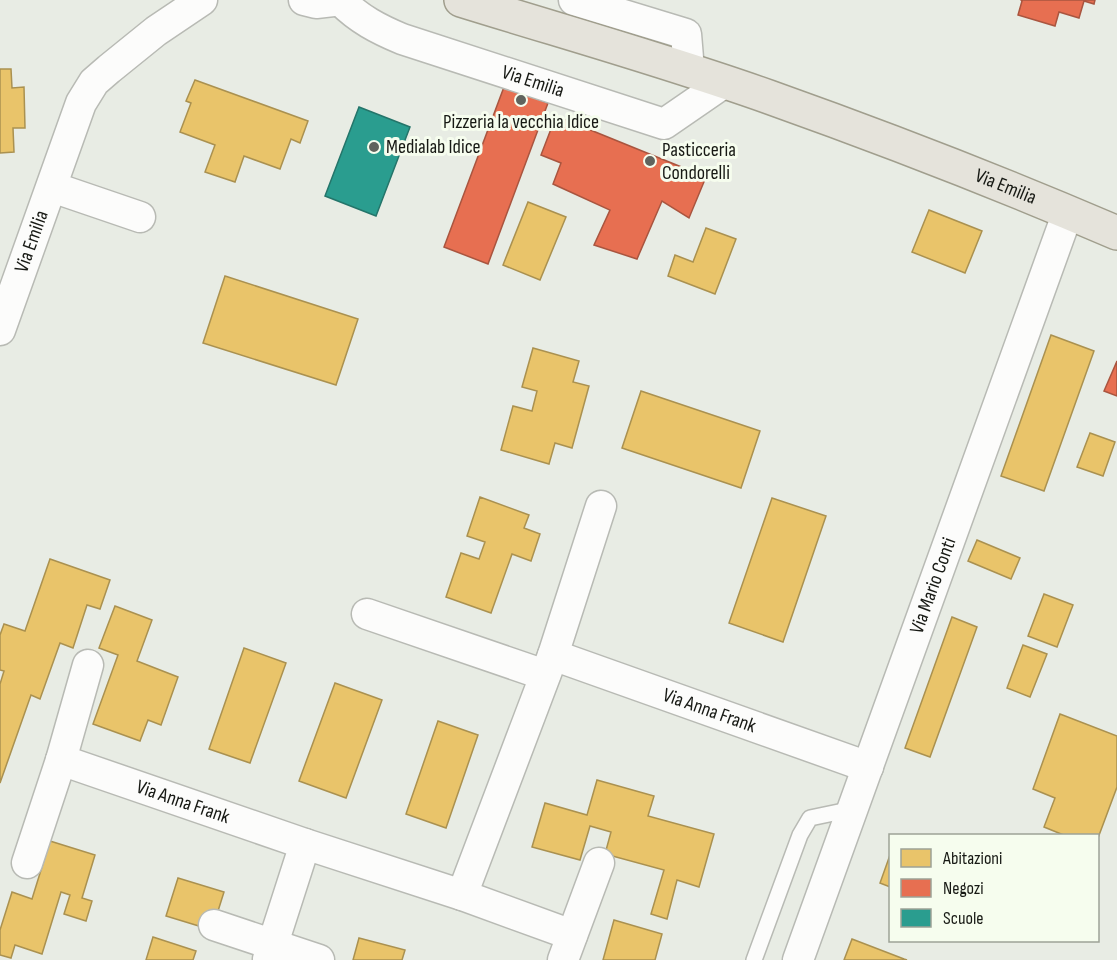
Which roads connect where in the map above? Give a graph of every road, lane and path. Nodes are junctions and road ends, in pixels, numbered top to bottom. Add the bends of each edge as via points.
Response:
1 (202, 0) edge
2 (304, 0) edge
3 (342, 0) edge
4 (461, 0) edge
5 (574, 0) edge
6 (512, 7) edge
7 (689, 70) junction
8 (725, 82) junction
9 (52, 187) junction
10 (1068, 212) junction
11 (140, 217) dead end
12 (1117, 233) edge
13 (0, 330) edge
14 (601, 506) dead end
15 (366, 614) dead end
16 (88, 664) dead end
17 (549, 665) junction
18 (61, 760) junction
19 (868, 767) junction
20 (853, 809) junction
21 (305, 844) junction
22 (27, 863) dead end
23 (598, 863) dead end
24 (462, 895) junction
25 (214, 925) dead end
26 (568, 948) edge
27 (270, 951) junction
28 (319, 960) edge
29 (754, 960) edge
30 (798, 960) edge

1 - 9 street, Via Emilia via 156,31 94,82 81,103
2 - 3 street, Via Emilia
3 - 8 street, Via Emilia via 355,14 402,39 664,124
4 - 6 main road, Via Emilia
5 - 7 street via 686,34
6 - 7 main road, Via Emilia
7 - 8 main road, Via Emilia
8 - 10 main road, Via Emilia via 917,151
9 - 11 street, Via Emilia
9 - 13 street, Via Emilia
10 - 12 main road, Via Emilia
10 - 19 street, Via Mario Conti
14 - 17 street
15 - 17 street, Via Anna Frank
16 - 18 street
17 - 19 street, Via Anna Frank
17 - 24 street
18 - 21 street, Via Anna Frank
18 - 22 street
19 - 20 street, Via Mario Conti
20 - 29 lane via 810,818 800,835
20 - 30 street, Via Mario Conti
21 - 24 street, Via Anna Frank
21 - 27 street
23 - 26 street, Via Anna Frank
24 - 26 street, Via Anna Frank
25 - 27 street
27 - 28 street

